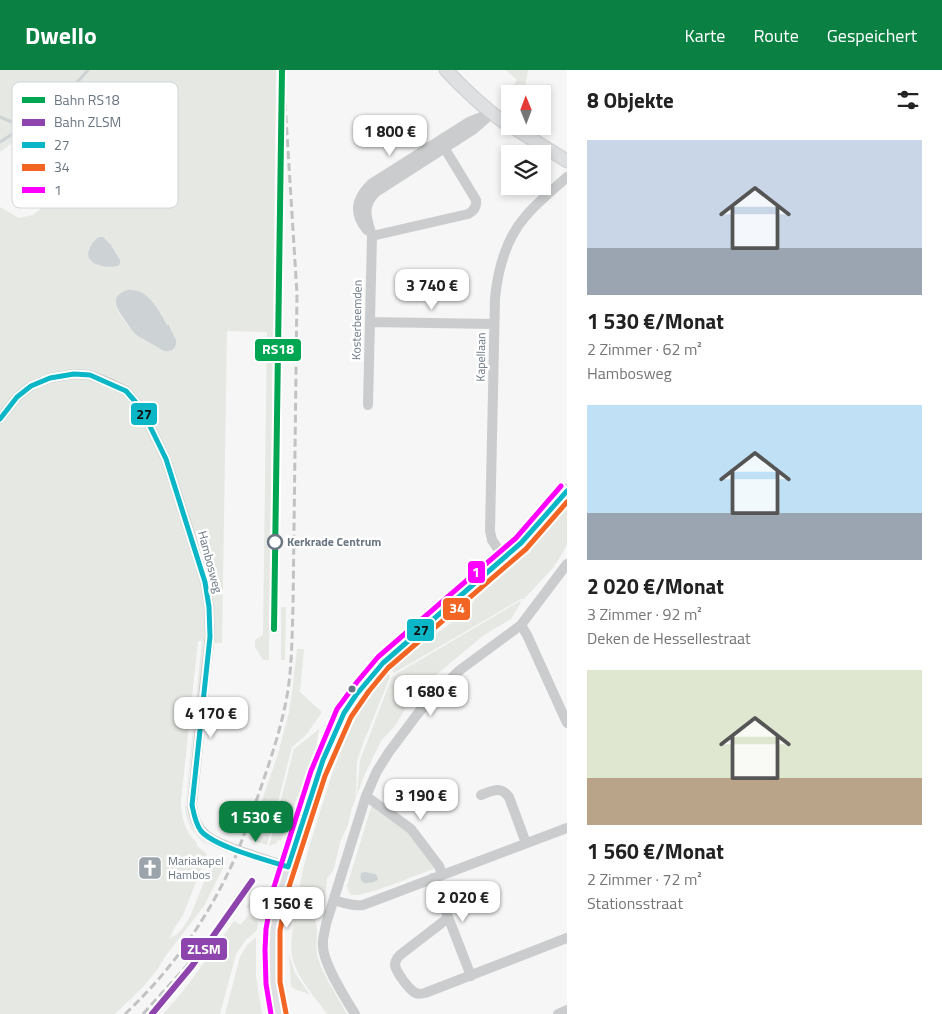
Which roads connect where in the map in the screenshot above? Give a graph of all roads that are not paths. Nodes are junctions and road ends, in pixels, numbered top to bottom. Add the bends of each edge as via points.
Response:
1 (446, 70) edge
2 (492, 113) junction
3 (501, 120) edge
4 (525, 135) edge
5 (442, 145) junction
6 (567, 161) edge
7 (567, 177) edge
8 (372, 236) junction
9 (370, 322) junction
10 (494, 324) junction
11 (368, 405) dead end
12 (0, 418) edge
13 (567, 491) edge
14 (504, 558) junction
15 (567, 564) edge
16 (521, 625) junction
17 (567, 723) edge
18 (481, 795) dead end
19 (366, 796) junction
20 (567, 828) edge
21 (526, 843) junction
22 (288, 867) junction
23 (438, 876) junction
24 (334, 900) junction
25 (448, 918) junction
26 (567, 938) edge
27 (471, 976) junction
28 (567, 1010) edge
29 (279, 1014) edge
30 (355, 1014) edge
31 (558, 1014) edge

1 - 2 main road
2 - 3 main road
2 - 5 street, Kosterbeemden via 474,129
4 - 6 main road
5 - 8 street, Kosterbeemden via 370,198 367,213
5 - 8 street via 476,200 472,212
7 - 10 street, Kapellaan via 525,216 508,242 497,280
8 - 9 street, Kosterbeemden
9 - 10 street
9 - 11 street, Kosterbeemden
10 - 14 street, Kapellaan via 490,532
12 - 22 street, Hambosweg via 31,386 68,374 90,375 112,384 126,391 139,406 166,460 207,595 210,637 192,814 201,831 216,842
13 - 14 main road
14 - 22 main road via 383,663 356,695 344,713 323,760
15 - 16 street
16 - 17 street
16 - 19 street via 446,682 402,733 377,771
18 - 21 street via 497,789 506,793
19 - 23 street via 411,829 439,866
19 - 24 street
20 - 21 street
21 - 23 street
22 - 29 main road via 272,930 272,975
23 - 24 street via 363,904
23 - 25 street
24 - 30 street via 323,948 327,964
25 - 27 street
25 - 27 street via 400,955 395,967 418,994
26 - 27 street
28 - 31 street

